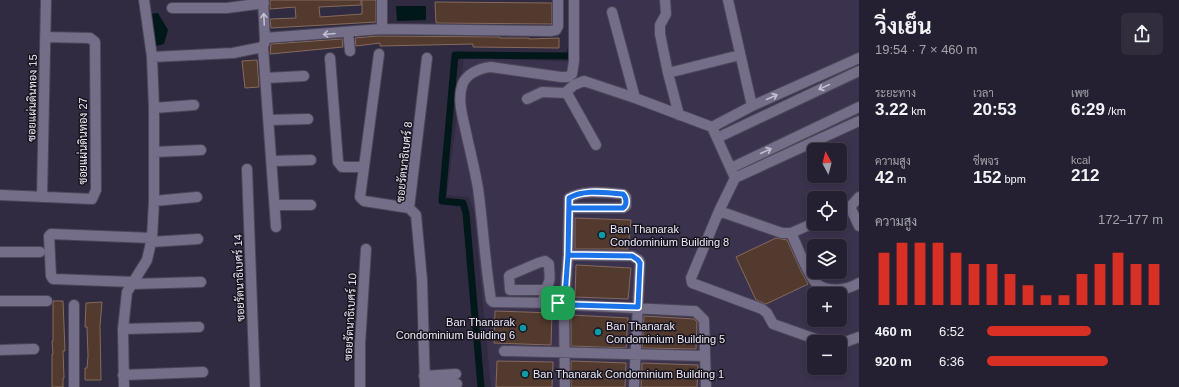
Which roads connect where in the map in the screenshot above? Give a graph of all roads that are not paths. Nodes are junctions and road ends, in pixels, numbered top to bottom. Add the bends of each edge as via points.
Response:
1 (46, 0) edge
2 (144, 0) edge
3 (382, 0) edge
4 (558, 0) edge
5 (574, 0) edge
6 (665, 0) edge
7 (728, 0) edge
8 (264, 2) edge
9 (172, 8) dead end
10 (612, 12) dead end
11 (382, 29) junction
12 (348, 32) junction
13 (45, 37) junction
14 (264, 42) junction
15 (350, 51) dead end
16 (379, 54) dead end
17 (740, 55) junction
18 (152, 58) junction
19 (330, 58) dead end
20 (428, 58) dead end
21 (859, 58) edge
22 (859, 71) edge
23 (668, 73) junction
24 (304, 76) dead end
25 (266, 78) junction
26 (565, 93) junction
27 (635, 98) junction
28 (527, 99) dead end
29 (194, 105) dead end
30 (752, 106) junction
31 (859, 107) edge
32 (154, 108) junction
33 (679, 115) junction
34 (308, 119) dead end
35 (269, 120) junction
36 (859, 121) edge
37 (712, 127) junction
38 (717, 138) junction
39 (596, 145) dead end
40 (201, 150) dead end
41 (154, 152) junction
42 (311, 160) dead end
43 (272, 161) junction
44 (364, 167) junction
45 (731, 168) junction
46 (247, 169) dead end
47 (735, 178) junction
48 (0, 195) edge
49 (42, 197) junction
50 (197, 197) dead end
51 (859, 197) edge
52 (154, 201) junction
53 (275, 205) junction
54 (312, 205) dead end
55 (850, 207) junction
56 (409, 208) junction
57 (569, 208) junction
58 (847, 208) edge
59 (718, 211) junction
60 (807, 226) edge
61 (859, 226) edge
62 (276, 227) dead end
63 (791, 233) junction
64 (198, 239) dead end
65 (151, 240) junction
66 (366, 248) dead end
67 (0, 252) edge
68 (40, 252) dead end
69 (568, 255) junction
70 (201, 282) dead end
71 (133, 283) junction
72 (859, 283) edge
73 (545, 290) dead end
74 (0, 301) edge
75 (47, 301) dead end
76 (74, 304) dead end
77 (543, 304) junction
78 (562, 304) junction
79 (638, 307) junction
80 (199, 327) dead end
81 (124, 329) junction
82 (807, 336) edge
83 (859, 337) edge
84 (847, 341) edge
85 (34, 349) dead end
86 (0, 350) edge
87 (504, 351) dead end
88 (565, 352) junction
89 (635, 355) junction
90 (705, 356) junction
91 (203, 372) dead end
92 (123, 375) junction
93 (456, 379) dead end
94 (425, 383) edge
95 (74, 387) edge
96 (124, 387) edge
97 (255, 387) edge
98 (360, 387) edge
99 (565, 387) edge
100 (634, 387) edge
101 (706, 387) edge

1 - 13 street, ซอยแผ่นดินทอง 15
2 - 18 street
3 - 11 street
4 - 11 street via 558,26 556,30 550,31
5 - 77 street via 572,74 561,77 484,68 469,75 462,84 460,99 478,187 491,300
6 - 23 street via 666,14 660,25 660,34
7 - 17 street
8 - 9 street via 227,8
14 -> 8 street
10 - 27 street
11 - 12 street
12 -> 14 street
12 - 15 street
13 - 49 street, ซอยแผ่นดินทอง 15
13 - 49 street, ซอยแผ่นดินทอง 27 via 90,38 95,42 96,190 92,199
14 - 18 street via 233,53
14 - 25 street
16 - 44 street
17 - 23 street
17 - 30 street
18 - 32 street
19 - 44 street via 338,162 342,166
20 - 56 street, ซอยรัตนาธิเบศร์ 8
30 -> 21 street
22 -> 38 street
23 - 33 street
24 - 25 street
25 - 35 street
26 - 27 street via 584,81
26 - 28 street via 542,92
26 - 39 street
27 - 33 street
29 - 32 street
30 - 37 street
45 -> 31 street
32 - 41 street
33 - 37 street
34 - 35 street
35 - 43 street
36 - 47 street
37 - 38 street
38 - 45 street
40 - 41 street
41 - 52 street
42 - 43 street
43 - 53 street
44 - 56 street via 360,197 364,201
45 - 47 street
46 - 97 street, ซอยรัตนาธิเบศร์ 14
47 - 59 street
48 - 49 street, ซอยแผ่นดินทอง 27
50 - 52 street
51 - 55 street
52 - 65 street
53 - 54 street
53 - 62 street
55 - 58 street
55 - 61 street
56 - 94 street, ซอยรัตนาธิเบศร์ 8 via 416,215 417,222 422,280
57 - 57 street via 623,208 626,206 626,197 623,194 575,194 569,198
57 - 69 street
59 - 63 street via 782,233
59 - 82 street via 692,283 762,309 773,324
60 - 63 street
63 - 72 street via 816,283 836,290
64 - 65 street
65 - 71 street via 147,260
65 - 71 street via 51,234 49,236 53,279
66 - 98 street, ซอยรัตนาธิเบศร์ 10
67 - 68 street
69 - 78 street
69 - 79 street via 632,256 638,260
70 - 71 street
71 - 81 street via 127,292
73 - 77 street
74 - 75 street
76 - 95 street
77 - 78 street
78 - 79 street via 571,309 573,305
78 - 88 street
79 - 89 street
79 - 90 street via 695,311 704,320
80 - 81 street
81 - 92 street
83 - 84 street
85 - 86 street
87 - 88 street
88 - 89 street
88 - 99 street
89 - 90 street
89 - 100 street
90 - 101 street
91 - 92 street
92 - 96 street
93 - 94 street

